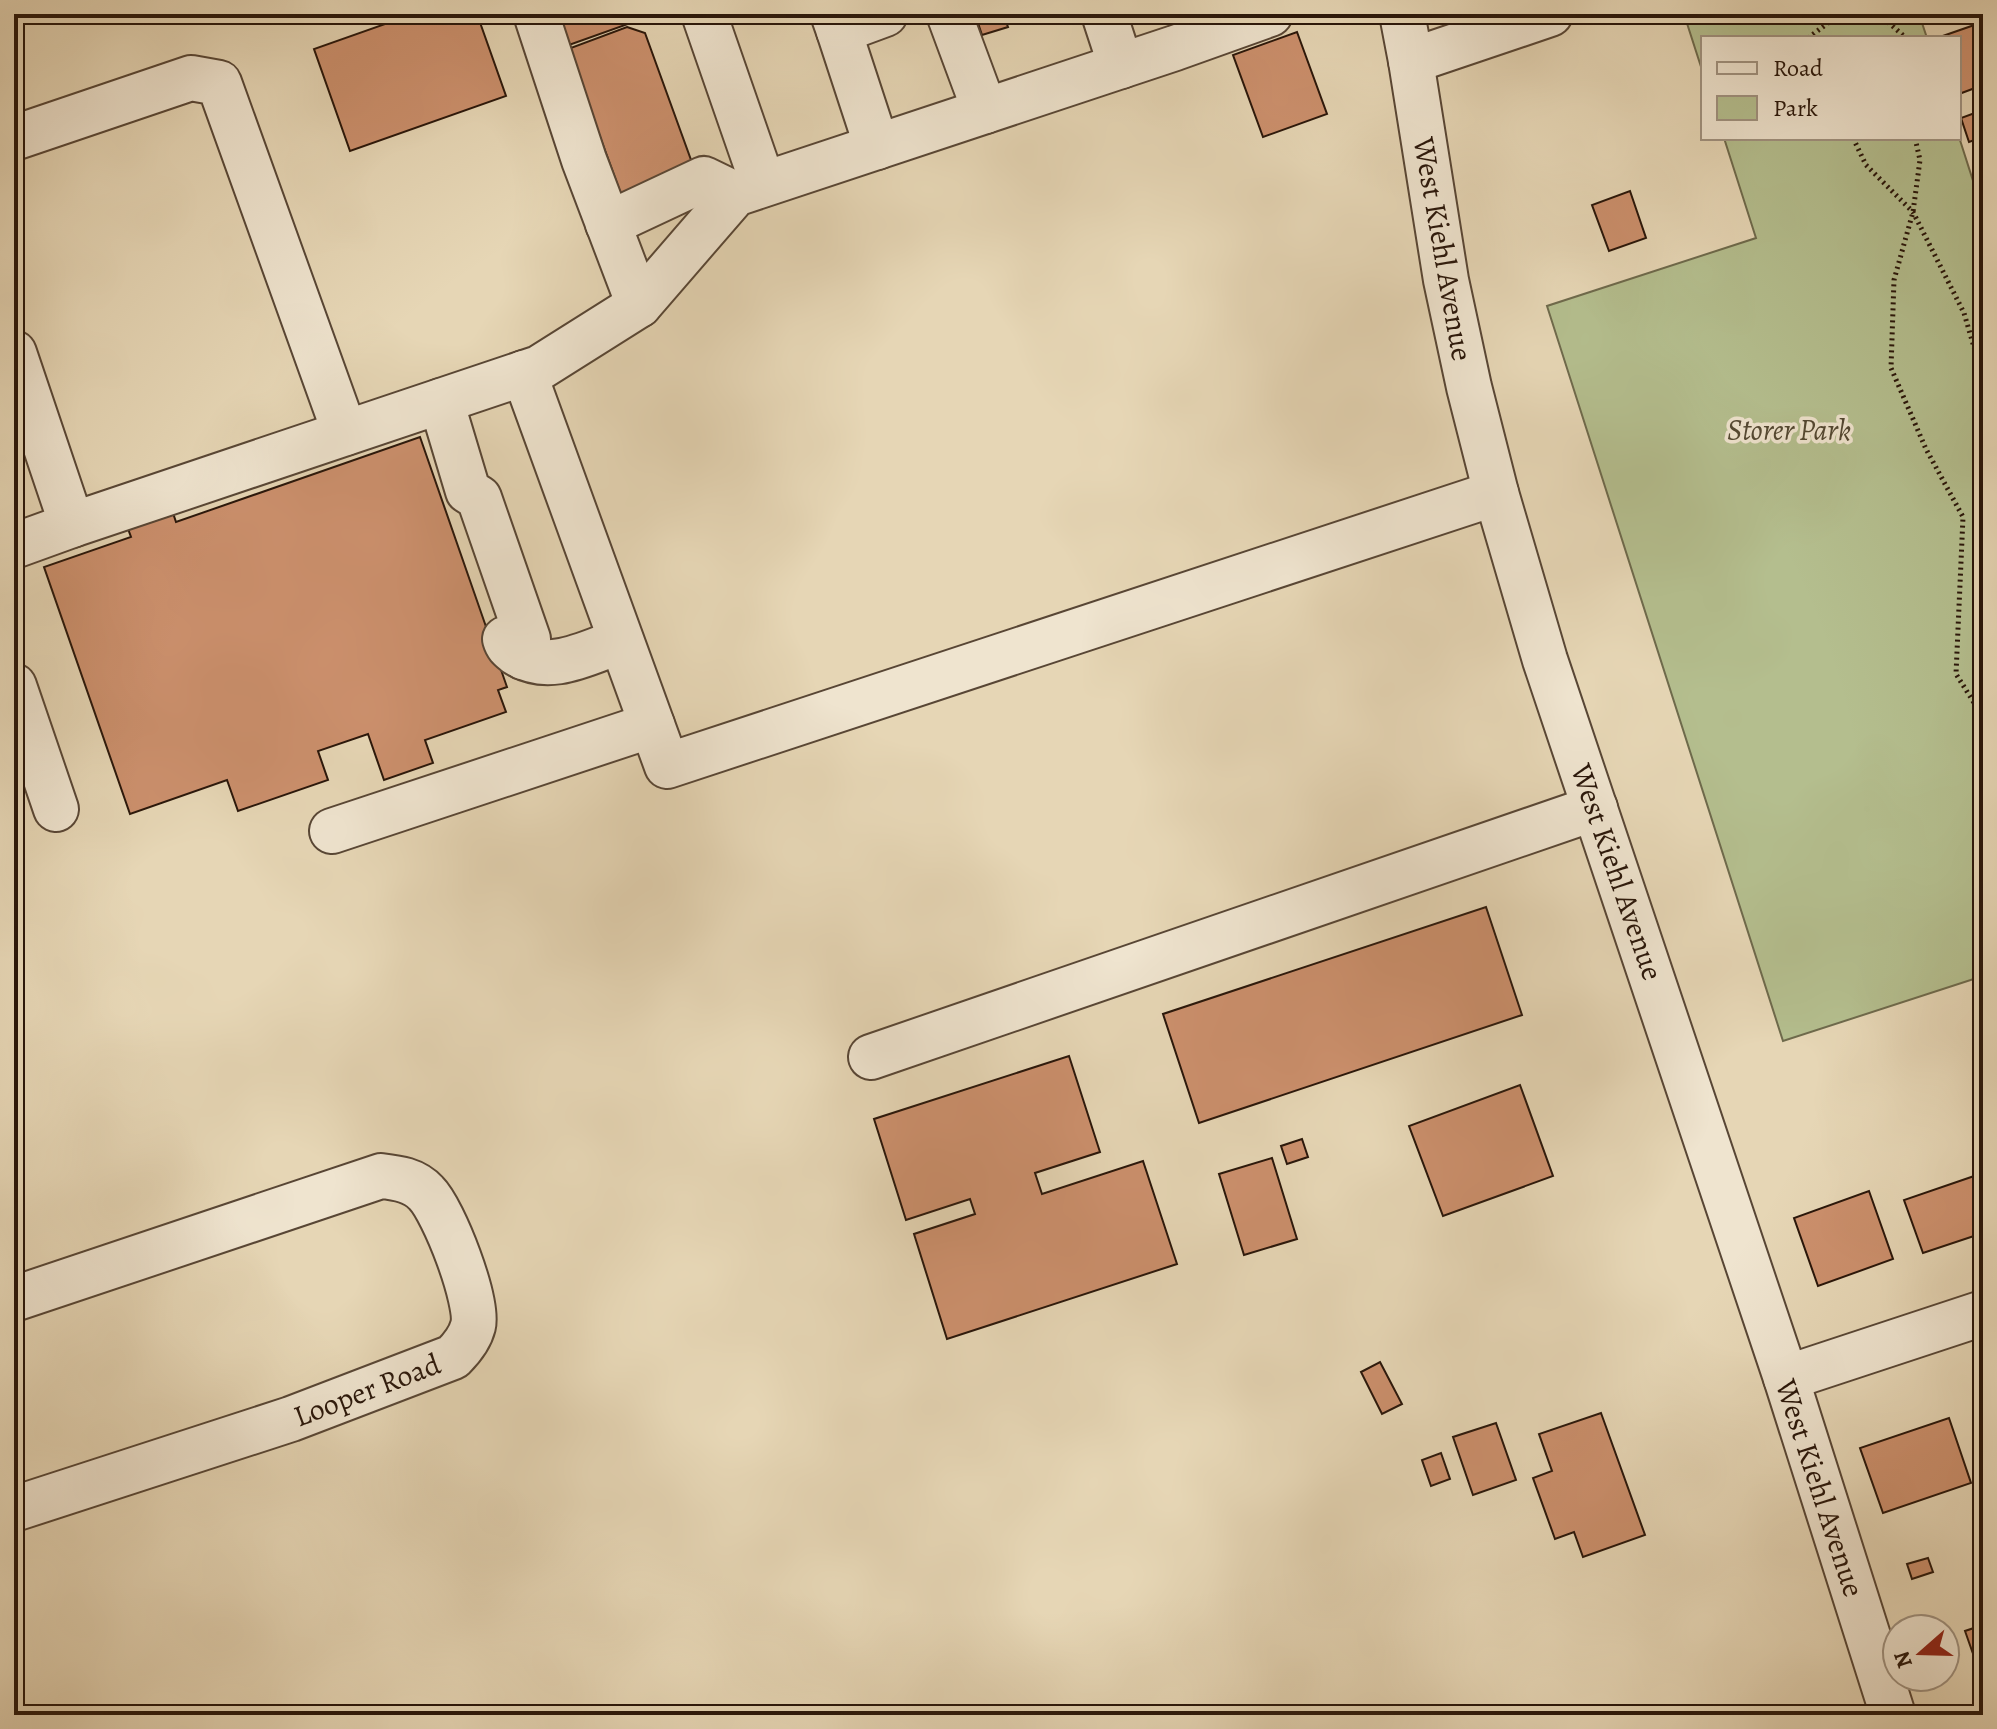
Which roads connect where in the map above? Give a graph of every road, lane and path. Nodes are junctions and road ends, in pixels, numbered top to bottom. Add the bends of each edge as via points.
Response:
1 (26, 14) edge
2 (536, 14) edge
3 (704, 14) edge
4 (885, 14) edge
5 (949, 14) edge
6 (1104, 14) edge
7 (1270, 14) edge
8 (1402, 14) edge
9 (1840, 14) edge
10 (1879, 14) edge
11 (1530, 17) edge
12 (14, 18) edge
13 (836, 22) edge
14 (1811, 36) edge
15 (1904, 36) edge
16 (1411, 61) junction
17 (1121, 66) junction
18 (985, 111) junction
19 (14, 138) edge
20 (1854, 140) edge
21 (1915, 140) edge
22 (877, 147) junction
23 (749, 189) junction
24 (1913, 212) junction
25 (608, 224) junction
26 (639, 305) junction
27 (14, 353) edge
28 (524, 373) junction
29 (1983, 378) edge
30 (441, 401) junction
31 (345, 433) junction
32 (468, 491) junction
33 (1496, 493) junction
34 (72, 525) junction
35 (14, 546) edge
36 (621, 641) junction
37 (523, 657) junction
38 (14, 686) edge
39 (1983, 717) edge
40 (652, 725) junction
41 (1595, 808) junction
42 (56, 809) dead end
43 (332, 831) dead end
44 (871, 1057) dead end
45 (14, 1299) edge
46 (1983, 1313) edge
47 (1786, 1378) junction
48 (14, 1509) edge
49 (1893, 1715) edge

1 - 12 path
2 - 25 street
3 - 23 street
4 - 13 street
5 - 18 street
6 - 17 street
7 - 17 street
8 - 16 street, West Kiehl Avenue
9 - 14 path
10 - 15 path
11 - 16 street
13 - 22 street
16 - 33 street, West Kiehl Avenue via 1446,280
17 - 18 street
18 - 22 street
19 - 31 street via 191,78 219,83
20 - 24 path via 1866,165
21 - 24 path via 1920,160
22 - 23 street
23 - 25 street via 704,179
23 - 26 street
24 - 29 path via 1964,313
24 - 39 path via 1894,280 1891,368 1963,517 1956,674
25 - 26 street
26 - 28 street
27 - 34 street
28 - 30 street
28 - 36 street
30 - 31 street
30 - 32 street
31 - 34 street
32 - 37 street via 479,498 524,626 528,639
32 - 37 street via 459,507 507,647
33 - 40 street via 667,766
33 - 41 street, West Kiehl Avenue
34 - 35 street
36 - 37 street via 559,663
36 - 40 street
38 - 42 street
40 - 43 street
41 - 44 street
41 - 47 street, West Kiehl Avenue
45 - 48 street, Looper Road via 381,1176 415,1185 439,1209 474,1310 464,1346 453,1357 291,1419
46 - 47 street
47 - 49 street, West Kiehl Avenue

